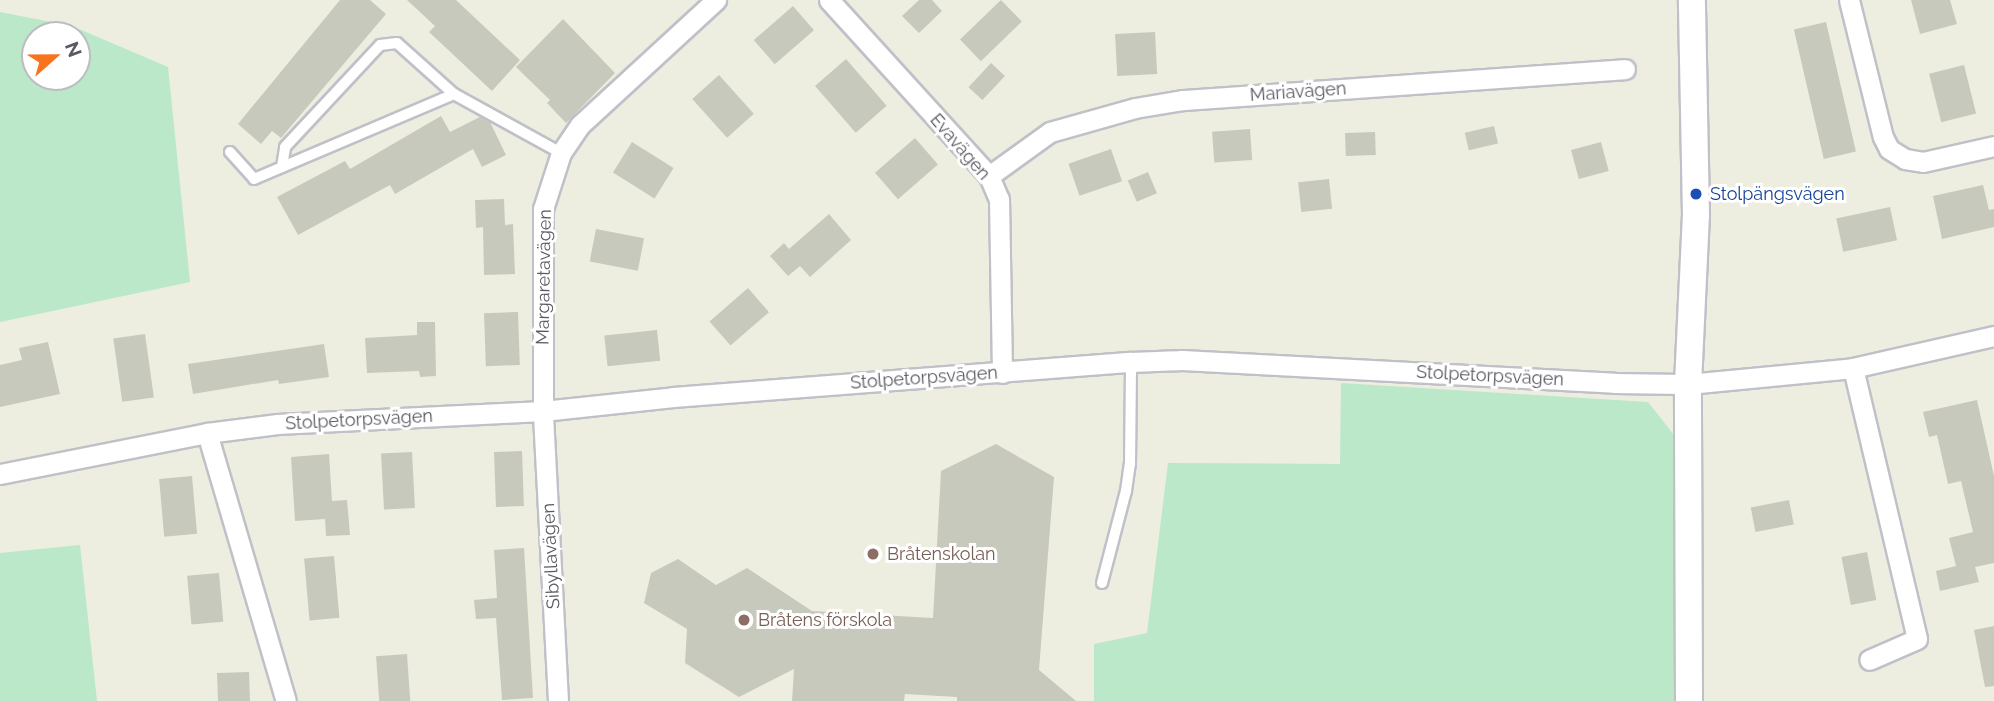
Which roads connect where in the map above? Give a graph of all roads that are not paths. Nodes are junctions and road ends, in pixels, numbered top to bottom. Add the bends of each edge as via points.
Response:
1 (716, 0) edge
2 (829, 0) edge
3 (1692, 0) edge
4 (1849, 0) edge
5 (1625, 69) dead end
6 (454, 94) junction
7 (1994, 146) edge
8 (230, 152) dead end
9 (561, 153) junction
10 (282, 167) junction
11 (989, 176) junction
12 (1994, 338) edge
13 (1131, 362) junction
14 (1853, 368) junction
15 (1002, 373) junction
16 (1688, 384) junction
17 (543, 411) junction
18 (207, 433) junction
19 (0, 474) edge
20 (1102, 583) dead end
21 (1869, 660) dead end
22 (286, 701) edge
23 (558, 701) edge
24 (1689, 701) edge

1 - 9 street, Margaretavägen via 614,91 580,125
2 - 11 street, Evavägen
3 - 16 main road via 1696,215
4 - 7 street via 1889,149 1905,159 1923,162
5 - 11 street, Mariavägen via 1183,100 1135,108 1050,132
6 - 9 lane
6 - 10 lane
6 - 10 lane via 397,43 380,45 285,146
8 - 10 lane via 254,179
9 - 17 street, Margaretavägen via 542,209
11 - 15 street, Evavägen via 999,199
12 - 14 street, Stolpetorpsvägen
13 - 15 street, Stolpetorpsvägen
13 - 16 street, Stolpetorpsvägen via 1182,360
13 - 20 lane via 1130,464
14 - 16 street, Stolpetorpsvägen
14 - 21 street via 1917,639
15 - 17 street, Stolpetorpsvägen
16 - 24 main road
17 - 18 street, Stolpetorpsvägen via 343,419
17 - 23 street, Sibyllavägen
18 - 19 street, Stolpetorpsvägen
18 - 22 street

